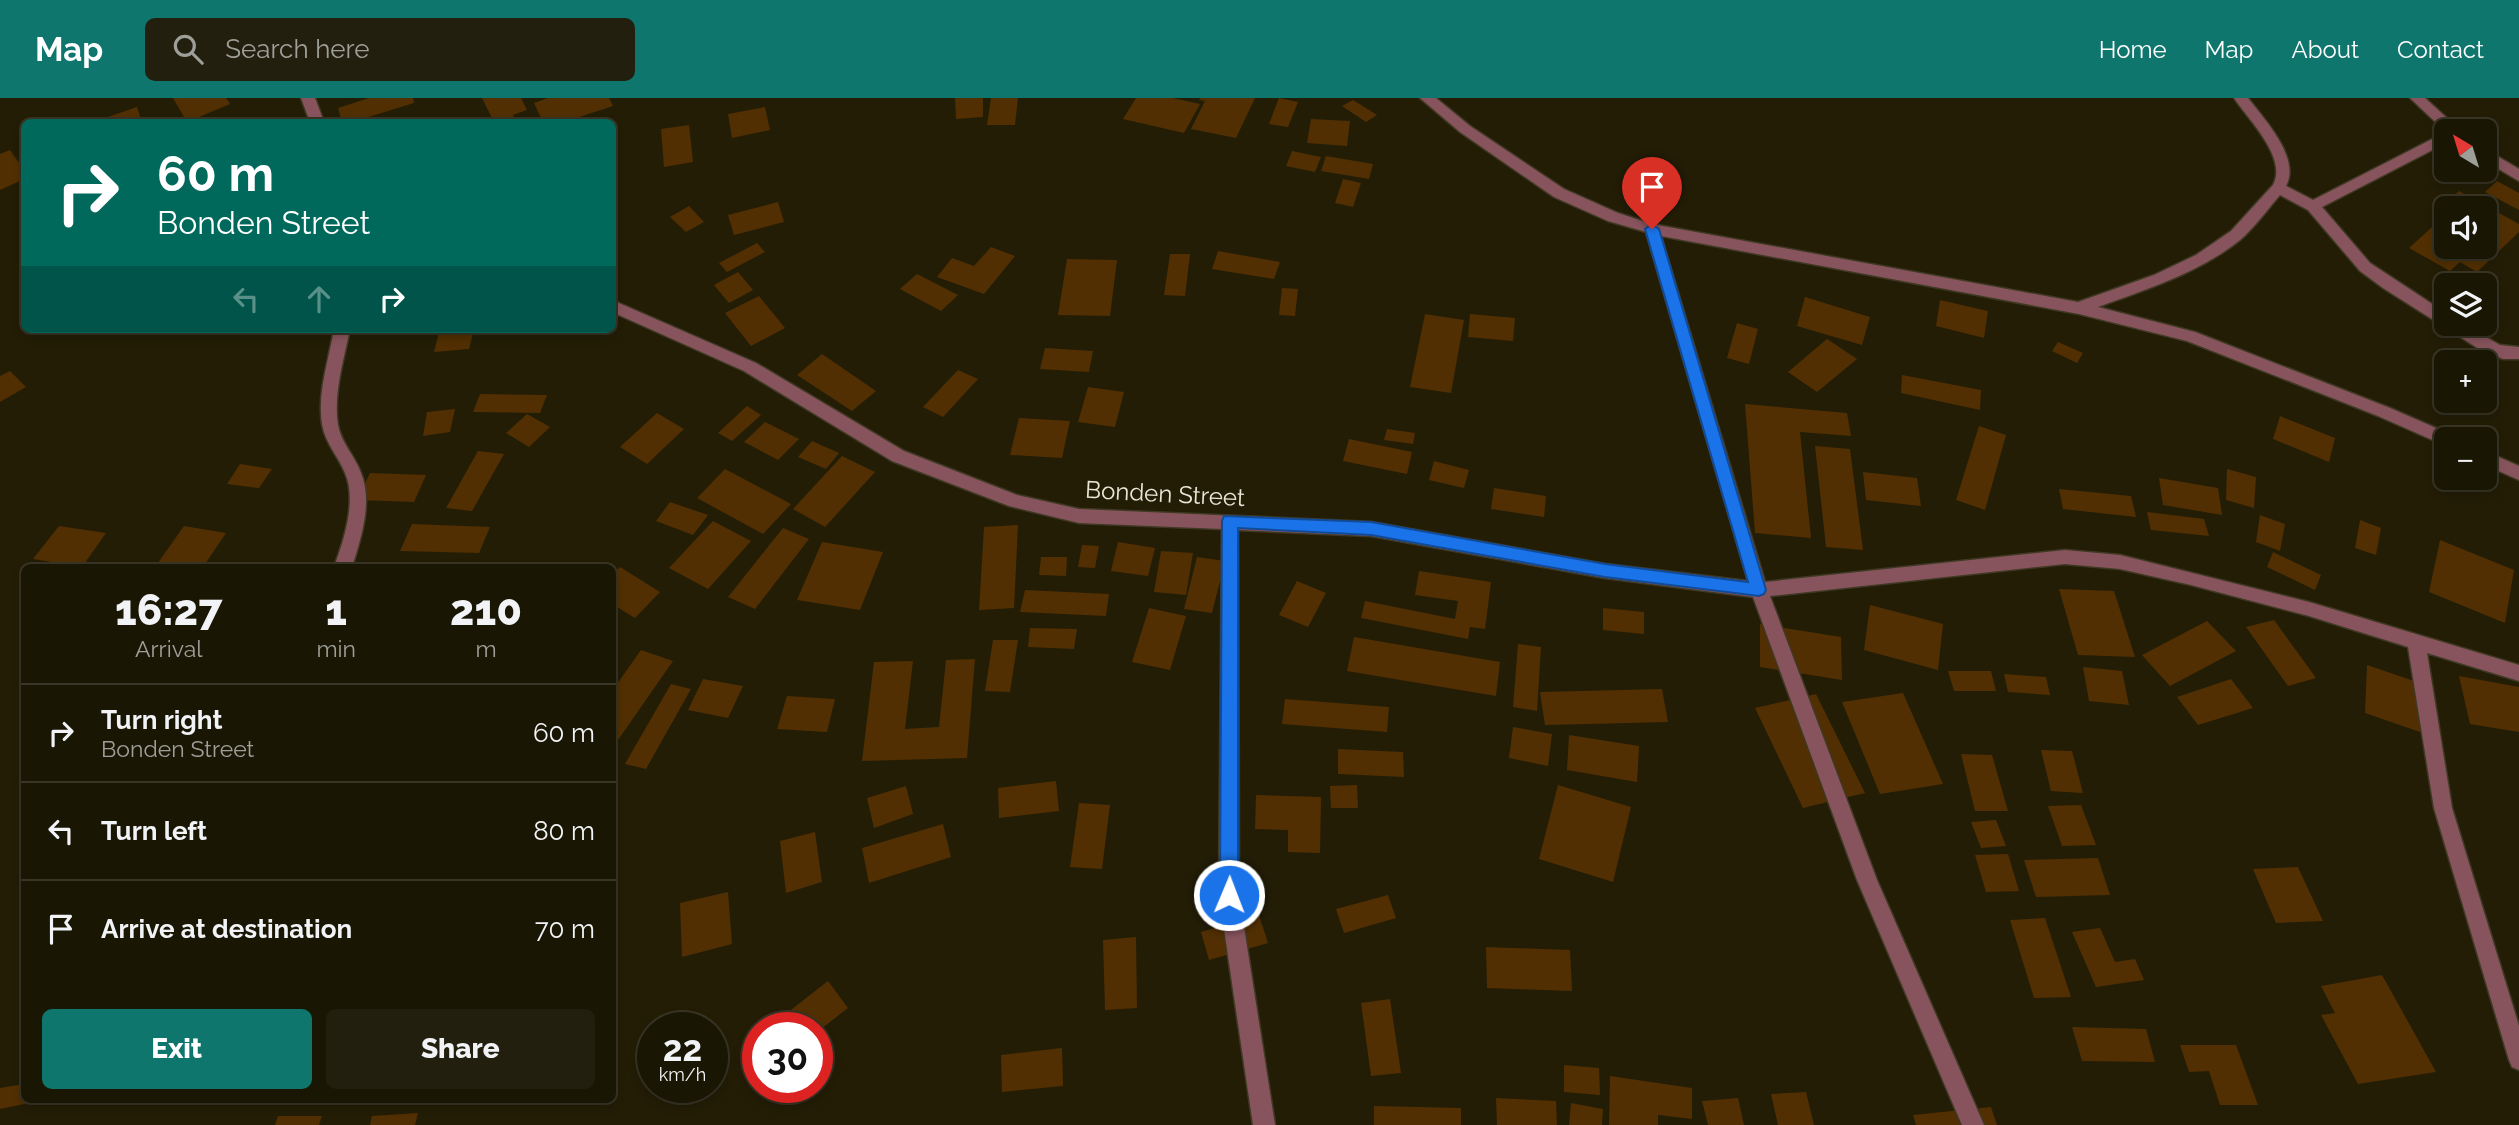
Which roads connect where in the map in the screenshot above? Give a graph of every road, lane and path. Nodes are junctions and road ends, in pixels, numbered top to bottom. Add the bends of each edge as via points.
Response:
1 (308, 98) edge
2 (1427, 98) edge
3 (2241, 98) edge
4 (2417, 98) edge
5 (316, 119) edge
6 (2441, 119) edge
7 (2434, 143) edge
8 (2497, 162) edge
9 (2519, 176) edge
10 (2278, 188) junction
11 (2313, 206) junction
12 (1652, 229) junction
13 (616, 307) edge
14 (2079, 308) junction
15 (2434, 313) edge
16 (341, 333) edge
17 (2473, 336) edge
18 (2519, 353) edge
19 (2434, 435) edge
20 (2497, 464) edge
21 (2519, 474) edge
22 (1230, 521) junction
23 (344, 564) edge
24 (1759, 590) junction
25 (2416, 641) junction
26 (2519, 673) edge
27 (2519, 1060) edge
28 (1264, 1125) edge
29 (1973, 1125) edge

1 - 5 street
2 - 12 street via 1559,193
3 - 10 street via 2277,146 2283,179
4 - 6 street
7 - 11 street
8 - 9 street
10 - 11 street
10 - 14 street via 2236,235 2202,259
11 - 15 street via 2365,267
12 - 14 street
12 - 24 street
13 - 22 street, Bonden Street via 750,368 898,456 1015,500 1079,516
14 - 19 street via 2190,336
16 - 23 street via 329,422 356,485 353,532
17 - 18 street via 2500,352
20 - 21 street
22 - 24 street, Bonden Street via 1371,528 1605,571
22 - 28 street via 1229,895
24 - 25 street, Bonden Street via 2065,557 2120,562 2191,578
24 - 29 street via 1867,880
25 - 26 street, Bonden Street
25 - 27 street via 2443,807

